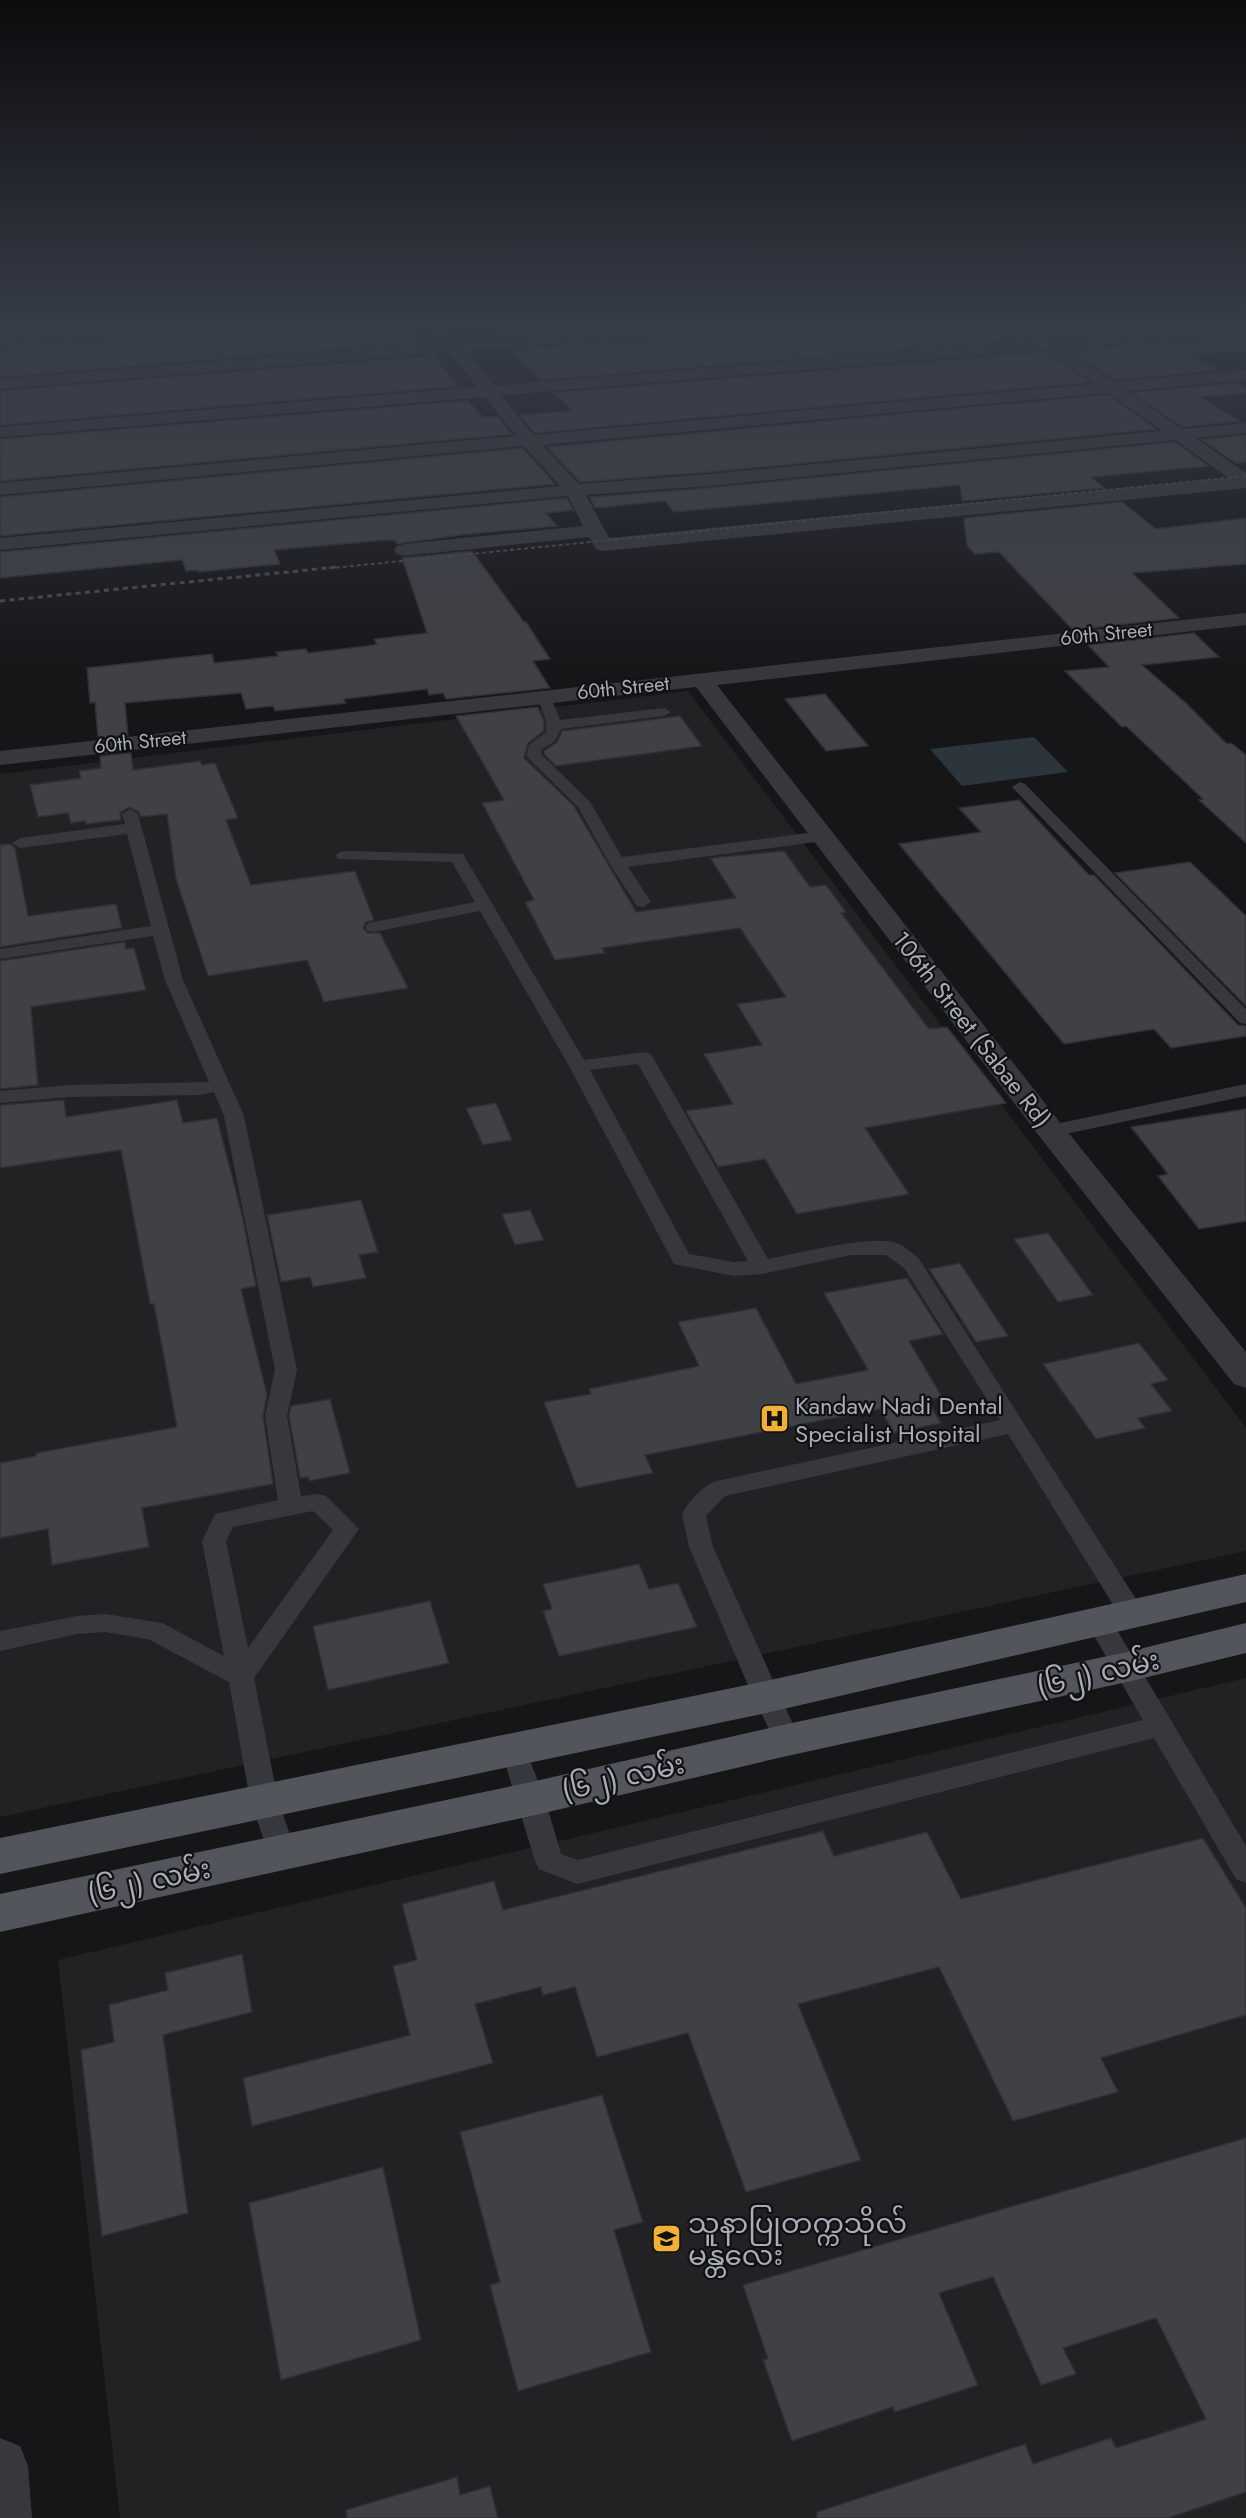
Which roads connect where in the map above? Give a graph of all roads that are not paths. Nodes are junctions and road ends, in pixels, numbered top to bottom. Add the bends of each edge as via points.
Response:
1 (545, 440) edge
2 (1123, 440) edge
3 (1187, 440) edge
4 (529, 441) junction
5 (1246, 465) edge
6 (1226, 467) junction
7 (1246, 482) edge
8 (0, 489) edge
9 (574, 490) junction
10 (931, 513) junction
11 (594, 530) junction
12 (906, 534) dead end
13 (0, 544) edge
14 (404, 550) dead end
15 (1170, 609) dead end
16 (1246, 619) edge
17 (1188, 625) junction
18 (701, 680) junction
19 (544, 697) junction
20 (664, 712) dead end
21 (554, 725) junction
22 (0, 758) edge
23 (1020, 787) dead end
24 (823, 836) junction
25 (20, 843) dead end
26 (344, 856) dead end
27 (617, 863) junction
28 (643, 902) dead end
29 (484, 905) junction
30 (374, 927) dead end
31 (160, 930) junction
32 (0, 954) edge
33 (1246, 1018) edge
34 (578, 1066) junction
35 (220, 1085) junction
36 (1246, 1090) edge
37 (0, 1097) edge
38 (1051, 1131) junction
39 (762, 1267) junction
40 (1246, 1376) edge
41 (1014, 1425) junction
42 (291, 1506) junction
43 (1246, 1588) edge
44 (1116, 1618) junction
45 (1246, 1638) edge
46 (0, 1641) edge
47 (1127, 1668) junction
48 (241, 1677) junction
49 (766, 1697) junction
50 (1161, 1726) junction
51 (787, 1740) junction
52 (514, 1750) junction
53 (531, 1799) junction
54 (264, 1800) junction
55 (282, 1852) junction
56 (0, 1856) edge
57 (1246, 1871) edge
58 (0, 1913) edge
59 (0, 2466) edge
60 (4, 2518) edge

1 - 4 street
2 - 9 street
3 - 6 street
4 - 8 street
4 - 9 street
5 - 6 street
6 - 7 street
6 - 11 street
7 - 10 street
9 - 11 street
9 - 13 street
10 - 11 street via 603,545
10 - 12 street via 937,528
11 - 14 street
15 - 17 street
16 - 17 street, 60th Street
17 - 18 street, 60th Street
18 - 19 street, 60th Street
18 - 24 street, 106th Street (Sabae Rd)
19 - 21 lane
19 - 22 street, 60th Street
20 - 21 lane
21 - 27 lane via 549,740 534,748 534,756 584,805
23 - 33 lane
24 - 27 lane
24 - 38 street, 106th Street (Sabae Rd)
25 - 31 lane via 131,821
26 - 29 lane via 457,857
27 - 28 lane
29 - 30 lane
29 - 34 lane
31 - 32 lane
31 - 35 lane via 174,980
34 - 39 lane via 681,1259 734,1269
34 - 39 lane via 644,1058
35 - 37 lane
35 - 42 lane via 234,1116 286,1370 276,1416
36 - 38 lane
38 - 40 street, 106th Street (Sabae Rd)
39 - 41 lane via 851,1249 891,1248 912,1264
41 - 44 lane
41 - 49 lane via 717,1489 694,1514 701,1547
42 - 48 lane via 224,1520 214,1541
42 - 48 lane via 318,1502 347,1528
43 - 44 main road, (၆၂) လမ်း
44 - 47 lane
44 - 49 main road, (၆၂) လမ်း
45 - 47 main road, (၆၂) လမ်း
46 - 48 lane via 77,1625 105,1623 153,1630
47 - 50 lane
47 - 51 main road, (၆၂) လမ်း
48 - 54 lane
49 - 51 lane
49 - 52 main road, (၆၂) လမ်း
50 - 53 lane via 577,1872 549,1861
50 - 57 lane
51 - 53 main road, (၆၂) လမ်း
52 - 53 lane
52 - 54 main road, (၆၂) လမ်း
53 - 55 main road, (၆၂) လမ်း
54 - 55 lane
54 - 56 main road, (၆၂) လမ်း
55 - 58 main road, (၆၂) လမ်း
59 - 60 street

